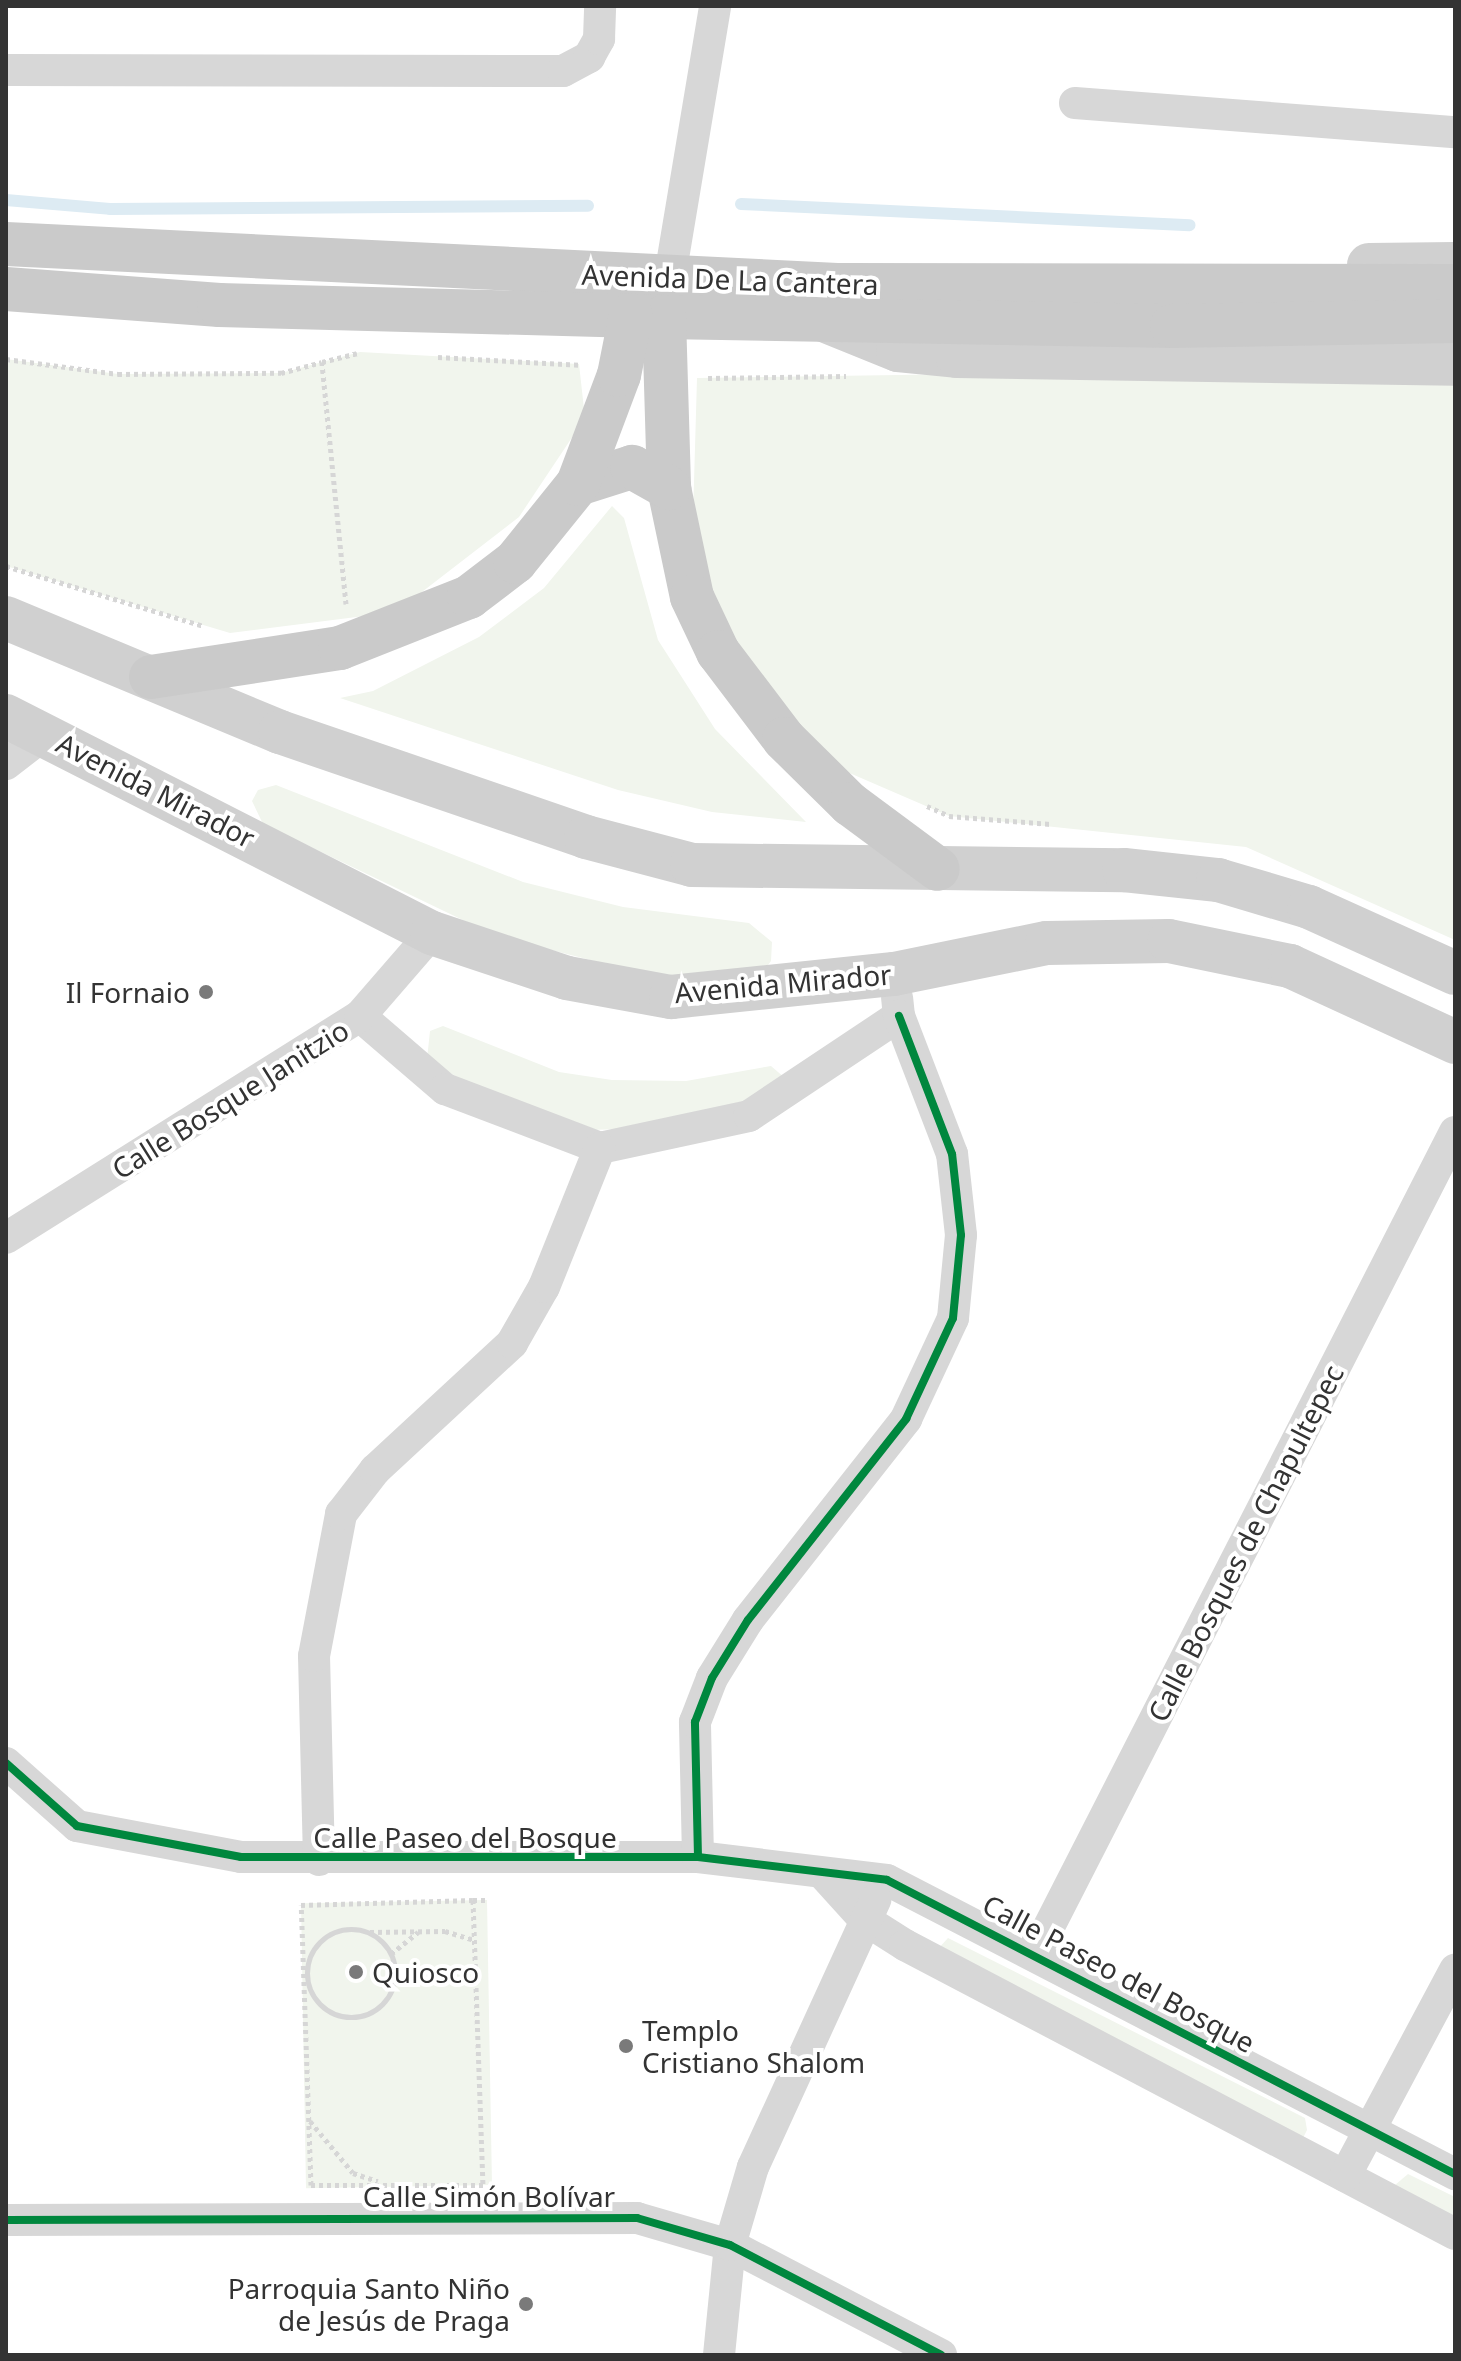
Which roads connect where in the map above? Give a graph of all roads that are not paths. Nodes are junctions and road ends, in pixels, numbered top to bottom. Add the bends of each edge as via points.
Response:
1 (600, 6) edge
2 (715, 6) edge
3 (6, 70) edge
4 (1075, 103) dead end
5 (1455, 132) edge
6 (6, 244) edge
7 (1455, 264) edge
8 (1455, 286) edge
9 (6, 289) edge
10 (1197, 289) junction
11 (655, 303) junction
12 (824, 320) junction
13 (1455, 321) edge
14 (1455, 364) edge
15 (578, 484) junction
16 (669, 488) junction
17 (6, 618) edge
18 (151, 677) junction
19 (6, 716) edge
20 (45, 734) junction
21 (6, 764) edge
22 (938, 869) junction
23 (432, 933) junction
24 (1455, 973) edge
25 (896, 995) junction
26 (360, 1016) junction
27 (1455, 1042) edge
28 (1455, 1132) edge
29 (600, 1148) junction
30 (6, 1238) edge
31 (6, 1763) edge
32 (698, 1857) junction
33 (319, 1860) junction
34 (825, 1876) junction
35 (887, 1880) junction
36 (864, 1919) junction
37 (1035, 1954) junction
38 (1455, 1970) edge
39 (1372, 2132) junction
40 (1455, 2174) edge
41 (1345, 2176) junction
42 (6, 2220) edge
43 (1455, 2234) edge
44 (730, 2245) junction
45 (719, 2355) edge
46 (941, 2355) edge

1 - 3 street via 599,39 589,57 563,71
2 - 11 street
4 - 5 street
6 - 11 main road, Avenida De La Cantera
7 - 10 main road via 1291,269
8 - 10 main road, Avenida De La Cantera
9 - 11 main road, Avenida De La Cantera via 219,305
10 - 11 main road, Avenida De La Cantera
11 - 12 main road, Avenida De La Cantera
11 - 15 main road via 619,375
11 - 16 main road
12 - 13 main road, Avenida De La Cantera via 1172,326
12 - 14 main road via 898,350 957,356
15 - 16 main road via 632,467
15 - 18 main road via 515,562 416,624 340,648
16 - 22 main road via 692,597 747,694 850,804
17 - 18 main road
18 - 22 main road via 280,732 586,837 692,865
19 - 20 main road, Avenida Mirador
20 - 21 street
20 - 23 main road, Avenida Mirador
22 - 24 main road via 1124,870 1218,880 1309,907
23 - 25 main road, Avenida Mirador via 567,978 671,997
23 - 26 street, Calle Bosque Janitzio
25 - 27 main road, Avenida Mirador via 1047,943 1169,941 1290,966
25 - 29 street via 749,1116
25 - 32 street via 952,1154 961,1235 953,1318 906,1419 748,1620 712,1678 695,1722
26 - 29 street via 445,1089
26 - 30 street, Calle Bosque Janitzio
28 - 37 street, Calle Bosques de Chapultepec
29 - 33 street via 544,1287 512,1343 375,1470 341,1514 314,1656
31 - 33 street, Calle Paseo del Bosque via 77,1826 241,1857
32 - 33 street, Calle Paseo del Bosque
32 - 34 street, Calle Paseo del Bosque
34 - 35 street, Calle Paseo del Bosque
34 - 36 street
35 - 36 street
35 - 37 street, Calle Paseo del Bosque
36 - 41 street
36 - 44 street via 753,2167
37 - 39 street, Calle Paseo del Bosque
38 - 39 street
39 - 40 street, Calle Paseo del Bosque
39 - 41 street
41 - 43 street
42 - 44 street, Calle Simón Bolívar via 637,2218
44 - 45 street
44 - 46 street, Calle Simón Bolívar

